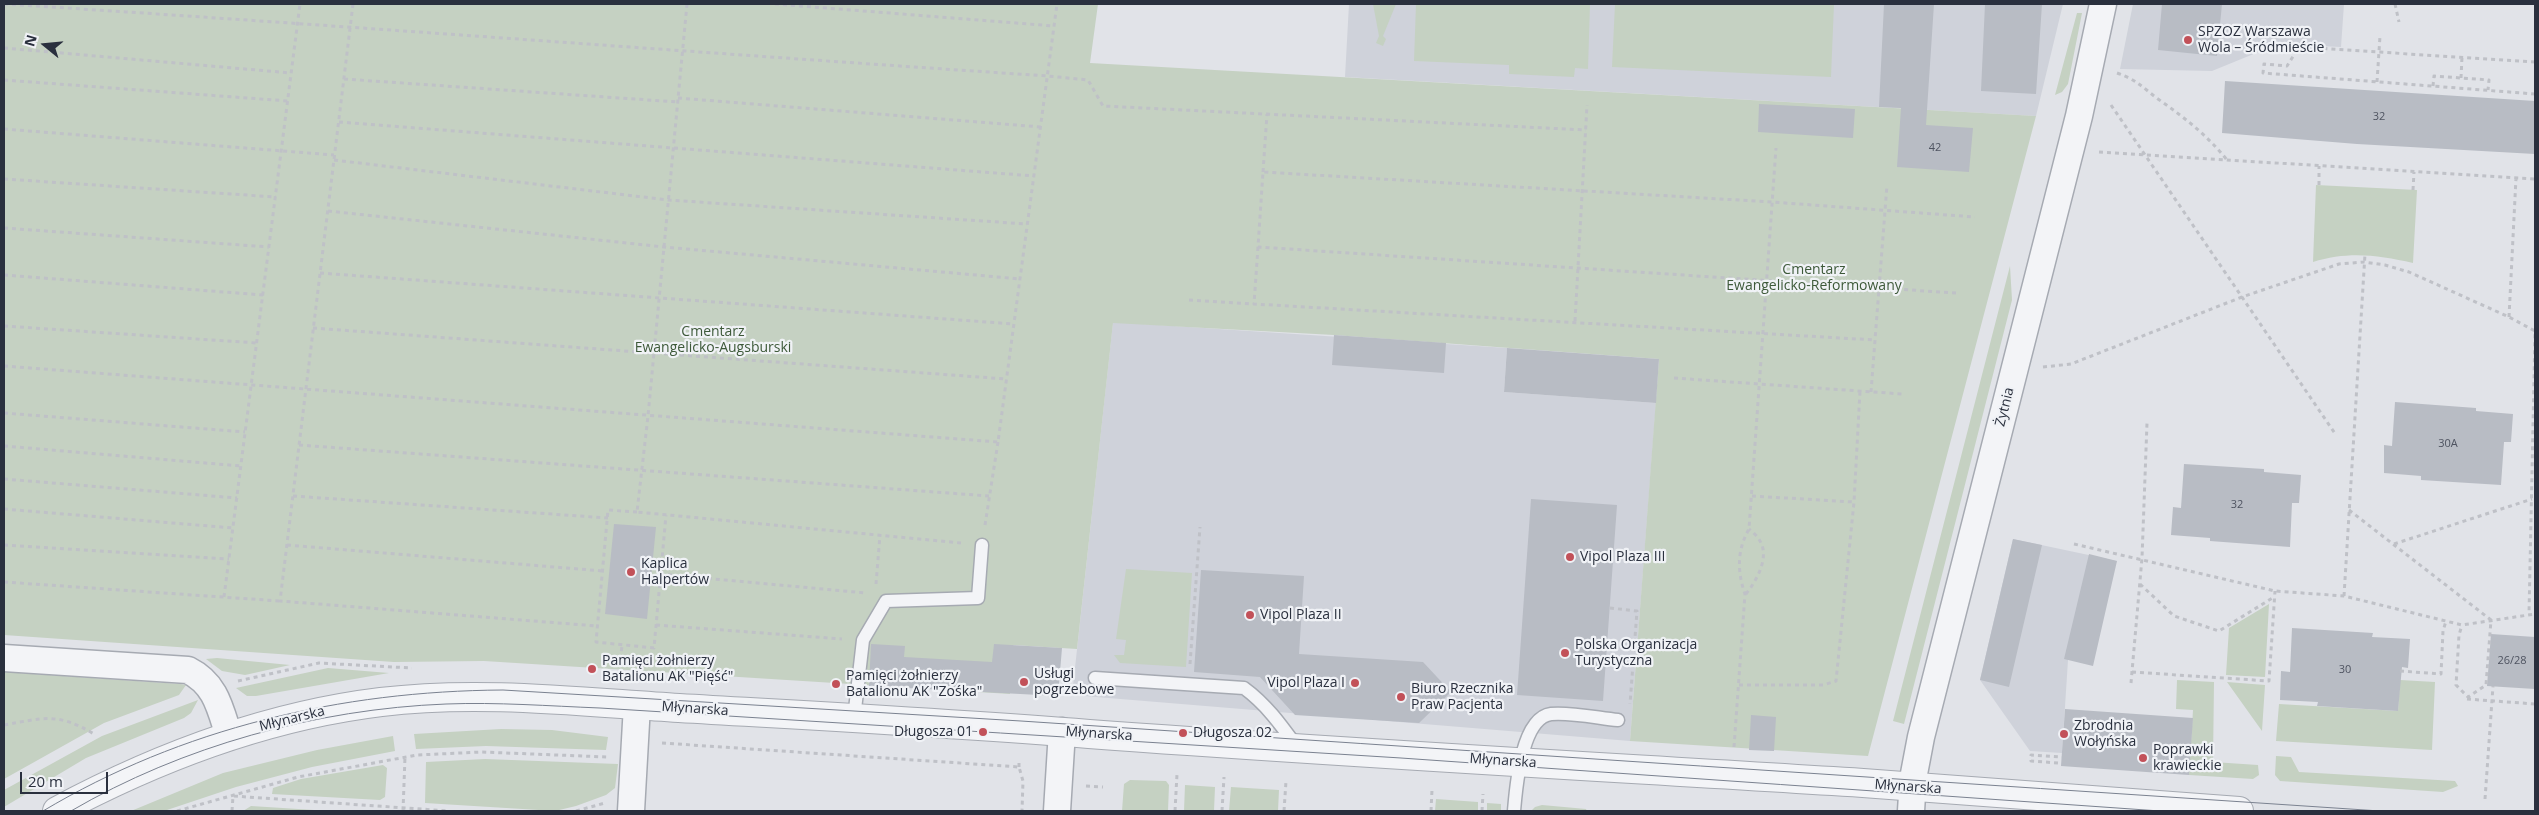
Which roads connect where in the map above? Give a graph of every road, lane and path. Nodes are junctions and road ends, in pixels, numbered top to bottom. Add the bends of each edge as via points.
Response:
1 (4, 4) edge
2 (300, 4) edge
3 (353, 4) edge
4 (687, 4) edge
5 (775, 4) edge
6 (1057, 4) edge
7 (2102, 4) edge
8 (2395, 4) edge
9 (2399, 22) dead end
10 (298, 23) junction
11 (350, 26) junction
12 (1054, 26) junction
13 (2380, 36) dead end
14 (4, 48) edge
15 (682, 52) junction
16 (2379, 52) junction
17 (2462, 57) junction
18 (2535, 62) edge
19 (2114, 72) dead end
20 (291, 73) junction
21 (1048, 76) junction
22 (2461, 78) junction
23 (344, 79) junction
24 (4, 80) edge
25 (2378, 82) junction
26 (2433, 86) junction
27 (2488, 90) junction
28 (2535, 94) edge
29 (678, 100) junction
30 (288, 101) junction
31 (2108, 101) dead end
32 (1587, 105) dead end
33 (1267, 114) junction
34 (338, 122) junction
35 (1041, 127) junction
36 (4, 129) edge
37 (1586, 130) junction
38 (673, 148) junction
39 (1776, 148) dead end
40 (281, 151) junction
41 (2095, 152) dead end
42 (334, 155) junction
43 (2147, 155) junction
44 (334, 160) junction
45 (2227, 160) junction
46 (2319, 166) junction
47 (1263, 172) junction
48 (2414, 172) junction
49 (1034, 176) junction
50 (2516, 178) junction
51 (4, 179) edge
52 (2535, 179) edge
53 (1887, 185) dead end
54 (2319, 185) dead end
55 (2413, 190) dead end
56 (1583, 191) junction
57 (276, 197) junction
58 (668, 200) junction
59 (1772, 202) junction
60 (328, 210) junction
61 (1885, 211) junction
62 (1975, 217) dead end
63 (1028, 224) junction
64 (4, 228) edge
65 (269, 247) junction
66 (664, 247) junction
67 (1258, 247) junction
68 (2365, 254) dead end
69 (2364, 262) junction
70 (1578, 268) junction
71 (320, 273) junction
72 (4, 275) edge
73 (1020, 279) junction
74 (1767, 281) junction
75 (1879, 287) junction
76 (1956, 293) dead end
77 (263, 296) junction
78 (659, 297) junction
79 (2242, 297) junction
80 (1189, 300) dead end
81 (1254, 304) junction
82 (2509, 317) junction
83 (1575, 321) junction
84 (1014, 324) junction
85 (4, 326) edge
86 (313, 328) junction
87 (1764, 334) junction
88 (1875, 340) junction
89 (257, 343) junction
90 (654, 353) junction
91 (4, 366) edge
92 (2040, 367) dead end
93 (1674, 378) dead end
94 (1006, 379) junction
95 (1760, 384) junction
96 (252, 386) junction
97 (306, 390) junction
98 (1860, 391) junction
99 (1871, 392) junction
100 (1902, 394) dead end
101 (4, 413) edge
102 (648, 416) junction
103 (2147, 424) dead end
104 (245, 432) junction
105 (2336, 435) dead end
106 (998, 442) junction
107 (299, 445) junction
108 (4, 446) edge
109 (241, 466) junction
110 (642, 469) junction
111 (4, 479) edge
112 (293, 496) junction
113 (989, 496) junction
114 (1752, 496) junction
115 (237, 498) junction
116 (2532, 499) junction
117 (1854, 502) junction
118 (4, 509) edge
119 (2349, 510) junction
120 (637, 512) junction
121 (666, 515) junction
122 (608, 518) junction
123 (1200, 527) dead end
124 (233, 528) junction
125 (1750, 529) junction
126 (880, 535) junction
127 (2074, 544) dead end
128 (2394, 544) junction
129 (4, 545) edge
130 (287, 545) junction
131 (982, 545) junction
132 (2142, 558) junction
133 (229, 559) junction
134 (602, 571) junction
135 (660, 574) junction
136 (4, 582) edge
137 (2140, 584) junction
138 (2274, 591) junction
139 (1745, 594) junction
140 (2344, 596) junction
141 (224, 597) junction
142 (2274, 597) junction
143 (280, 601) junction
144 (1610, 608) dead end
145 (2529, 614) junction
146 (2535, 614) edge
147 (2491, 620) junction
148 (2446, 621) junction
149 (656, 625) junction
150 (2462, 625) junction
151 (597, 626) junction
152 (863, 640) junction
153 (622, 645) junction
154 (4, 658) edge
155 (2400, 671) dead end
156 (2132, 672) junction
157 (1095, 678) dead end
158 (619, 680) dead end
159 (2132, 683) dead end
160 (1189, 685) junction
161 (1738, 685) junction
162 (2493, 686) dead end
163 (2468, 699) dead end
164 (2492, 701) junction
165 (2535, 704) edge
166 (637, 705) junction
167 (1630, 706) dead end
168 (854, 718) junction
169 (1618, 720) dead end
170 (4, 726) edge
171 (1062, 732) junction
172 (94, 734) dead end
173 (229, 736) junction
174 (1297, 747) junction
175 (1734, 753) dead end
176 (405, 757) dead end
177 (2060, 757) joint
178 (1019, 761) dead end
179 (1518, 762) junction
180 (1019, 767) dead end
181 (1177, 774) dead end
182 (1224, 777) dead end
183 (1286, 781) dead end
184 (1080, 786) dead end
185 (1103, 788) dead end
186 (1432, 790) dead end
187 (1483, 794) dead end
188 (1912, 799) edge
189 (2485, 799) dead end
190 (2057, 805) edge
191 (403, 810) edge
192 (2212, 810) edge
193 (57, 811) edge
194 (232, 811) edge
195 (449, 811) edge
196 (631, 811) edge
197 (1057, 811) edge
198 (1175, 811) edge
199 (1222, 811) edge
200 (1284, 811) edge
201 (1431, 811) edge
202 (1482, 811) edge
203 (1514, 811) edge
204 (2239, 811) edge

1 - 10 path
2 - 10 path
3 - 11 path
4 - 15 path
5 - 12 path
6 - 12 path
7 - 188 street, Żytnia via 2077,125 1915,762
8 - 9 path
10 - 11 path
10 - 20 path
11 - 15 path
11 - 23 path
12 - 21 path
13 - 16 path
14 - 20 path
15 - 21 path
15 - 29 path
16 - 17 path
16 - 25 path
16 - 25 path via 2300,47 2287,66 2264,64 2263,74
17 - 18 path
17 - 22 path
19 - 45 path via 2143,85 2193,123
20 - 30 path
21 - 33 path via 1088,80 1103,106
21 - 35 path
22 - 26 path via 2434,76
22 - 27 path via 2489,80
23 - 29 path
23 - 34 path
24 - 30 path
25 - 26 path
26 - 27 path
27 - 28 path
29 - 35 path
29 - 38 path
30 - 40 path
31 - 43 path
32 - 37 path
33 - 37 path
33 - 47 path
34 - 38 path
34 - 42 path
35 - 49 path
36 - 40 path
37 - 56 path
38 - 49 path
38 - 58 path
39 - 59 path
40 - 42 path
40 - 57 path
41 - 43 path
42 - 44 path
43 - 45 path
43 - 79 path
44 - 58 path
44 - 60 path
45 - 46 path
46 - 48 path
46 - 54 path
47 - 56 path
47 - 67 path
48 - 50 path
48 - 55 path
49 - 63 path
50 - 52 path
50 - 82 path
51 - 57 path
53 - 61 path
56 - 59 path
56 - 70 path
57 - 65 path
58 - 63 path
58 - 66 path
59 - 61 path
59 - 74 path
60 - 66 path
60 - 71 path
61 - 62 path
61 - 75 path
63 - 73 path
64 - 65 path
65 - 77 path
66 - 73 path
66 - 78 path
67 - 70 path
67 - 81 path
68 - 69 path
69 - 79 path via 2319,269
69 - 82 path via 2408,272
69 - 119 path
70 - 74 path
70 - 83 path
71 - 78 path
71 - 86 path
72 - 77 path
73 - 84 path
74 - 75 path
74 - 87 path
75 - 76 path
75 - 88 path
77 - 89 path
78 - 84 path
78 - 90 path
79 - 92 path via 2071,364
79 - 105 path
80 - 81 path
81 - 83 path
82 - 116 path via 2535,332
83 - 87 path
84 - 94 path
85 - 89 path
86 - 90 path
86 - 97 path
87 - 88 path
87 - 95 path
88 - 99 path
89 - 96 path
90 - 94 path
90 - 102 path
91 - 96 path
93 - 95 path
94 - 106 path
95 - 98 path
95 - 114 path
96 - 97 path
96 - 104 path
97 - 102 path
97 - 107 path
98 - 99 path
98 - 117 path
99 - 100 path
101 - 104 path
102 - 106 path
102 - 110 path
103 - 132 path
104 - 109 path
106 - 113 path
107 - 110 path
107 - 112 path
108 - 109 path
109 - 115 path
110 - 113 path
110 - 120 path
111 - 115 path
112 - 122 path
112 - 130 path
113 - 131 path
114 - 117 path
114 - 125 path
115 - 124 path
116 - 128 path
116 - 145 path
117 - 161 path via 1836,681 1823,685
118 - 124 path
119 - 128 path
119 - 140 path
120 - 121 path
120 - 122 path via 608,510
121 - 126 path
121 - 135 path
122 - 134 path
123 - 160 path
124 - 133 path
125 - 139 path via 1743,540 1739,559
125 - 139 path via 1762,542 1762,563 1756,581
126 - 131 path
126 - 135 path via 875,594
127 - 132 path
128 - 147 path
129 - 133 path
130 - 134 path
130 - 143 path
131 - 152 lane via 978,598 886,601
132 - 137 path
132 - 138 path
133 - 141 path
134 - 151 path
135 - 149 path
136 - 141 path
137 - 142 path via 2174,616 2219,631
137 - 156 path
138 - 140 path
138 - 142 path
139 - 161 path
140 - 148 path
141 - 143 path
142 - 156 path via 2269,681
143 - 151 path
144 - 167 path via 1637,611
145 - 146 path
145 - 147 path
147 - 150 path
147 - 150 path via 2486,685 2468,697 2456,685
148 - 150 path
148 - 155 path via 2441,674
149 - 152 path
149 - 153 path via 654,648
151 - 153 path via 596,642
152 - 168 lane
153 - 158 path
154 - 173 street via 188,670 202,677 211,687
156 - 159 path
157 - 160 lane
160 - 174 lane via 1244,688 1276,718
161 - 175 path
162 - 164 path
163 - 164 path
164 - 165 path
164 - 189 path
166 - 168 street, Młynarska
166 - 173 street, Młynarska via 506,698 409,699 346,707
166 - 196 street
168 - 171 street, Młynarska
169 - 179 lane via 1551,714 1537,723
170 - 172 path via 54,717 77,723
171 - 174 street, Młynarska
171 - 197 street
173 - 193 street, Młynarska via 159,762
174 - 179 street, Młynarska
176 - 191 path
177 - 177 path via 2058,763 2031,761 2032,755
178 - 180 path
179 - 188 street, Młynarska
179 - 203 lane
181 - 198 path
182 - 199 path
183 - 200 path
184 - 185 path
186 - 201 path
187 - 202 path
188 - 190 street, Młynarska
190 - 192 street, Młynarska
191 - 194 path via 233,796
191 - 195 path
192 - 204 street, Młynarska

